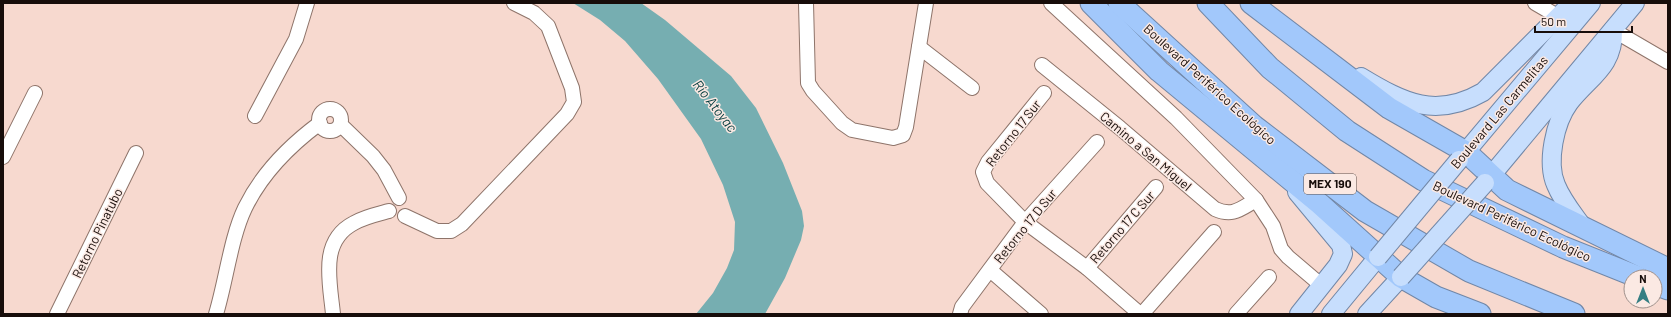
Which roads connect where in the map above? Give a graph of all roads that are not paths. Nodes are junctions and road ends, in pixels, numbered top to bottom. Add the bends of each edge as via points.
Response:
1 (307, 3) edge
2 (514, 3) edge
3 (806, 3) edge
4 (926, 3) edge
5 (1052, 3) edge
6 (1091, 3) edge
7 (1119, 3) edge
8 (1208, 3) edge
9 (1251, 3) edge
10 (1535, 3) edge
11 (1572, 3) edge
12 (1591, 3) edge
13 (1635, 3) edge
14 (1559, 17) junction
15 (1281, 27) junction
16 (1613, 30) junction
17 (919, 47) junction
18 (1668, 62) edge
19 (1042, 65) dead end
20 (972, 88) dead end
21 (35, 93) dead end
22 (1044, 93) dead end
23 (254, 116) dead end
24 (320, 123) junction
25 (341, 125) junction
26 (1097, 142) dead end
27 (136, 153) dead end
28 (1462, 156) junction
29 (3, 157) edge
30 (1278, 170) junction
31 (1488, 180) junction
32 (1156, 187) dead end
33 (399, 198) junction
34 (1256, 200) junction
35 (389, 211) junction
36 (405, 216) junction
37 (1025, 222) junction
38 (1582, 226) junction
39 (1214, 232) dead end
40 (1378, 256) junction
41 (1087, 268) junction
42 (1668, 268) edge
43 (990, 270) junction
44 (1623, 271) edge
45 (1269, 277) dead end
46 (1401, 277) junction
47 (1321, 285) junction
48 (57, 314) edge
49 (216, 314) edge
50 (334, 314) edge
51 (960, 314) edge
52 (1041, 314) edge
53 (1141, 314) edge
54 (1236, 314) edge
55 (1299, 314) edge
56 (1330, 314) edge
57 (1367, 314) edge
58 (1480, 314) edge
59 (1574, 314) edge

1 - 23 street via 296,39
2 - 36 street via 534,13 548,26 572,88 574,102 567,114 462,224 451,231 437,231
3 - 17 street via 808,83 842,123 852,130 893,138 903,135
4 - 17 street
5 - 34 street via 1176,118
6 - 30 highway via 1160,71
7 - 59 highway, Boulevard Periférico Ecológico / MEX 190 via 1254,126 1365,211 1469,270
8 - 44 highway, Boulevard Periférico Ecológico via 1270,68 1347,131 1423,180 1563,247
9 - 15 highway
10 - 14 street
11 - 14 main road
12 - 28 main road, Boulevard Las Carmelitas
13 - 16 main road
14 - 15 main road via 1483,92 1461,103 1440,107 1403,99 1379,88
15 - 28 highway via 1389,108
16 - 18 street
16 - 31 main road
16 - 38 main road via 1611,52 1605,63 1569,103 1559,121 1554,139 1552,161 1555,183 1563,200
17 - 20 street
19 - 34 street, Camino a San Miguel via 1215,209 1225,214 1233,213
21 - 29 street
22 - 37 street, Retorno 17 Sur via 988,162 983,172 987,183
24 - 25 street via 329,131 334,131
24 - 25 street via 320,115 331,108 339,113
24 - 49 street via 294,143 260,181 244,208
25 - 33 street via 373,156
26 - 37 street, Retorno 17 D Sur
27 - 48 street, Retorno Pinatubo
28 - 31 highway
28 - 40 main road, Boulevard Las Carmelitas, bridge
30 - 40 highway
30 - 47 main road via 1341,245 1343,254
31 - 38 highway
31 - 46 main road, bridge
32 - 41 street, Retorno 17 C Sur
33 - 35 street via 389,205
33 - 36 street via 406,202 408,209
34 - 47 street via 1273,226 1281,249
35 - 36 street via 392,216
35 - 50 street via 355,222 336,238 328,265
37 - 41 street
37 - 43 street, Retorno 17 D Sur
38 - 42 highway
39 - 53 street
40 - 46 highway
40 - 56 main road, Boulevard Las Carmelitas
41 - 53 street
43 - 51 street, Retorno 17 D Sur via 962,307
43 - 52 street
45 - 54 street
46 - 57 main road
46 - 58 highway via 1436,297
47 - 55 main road

